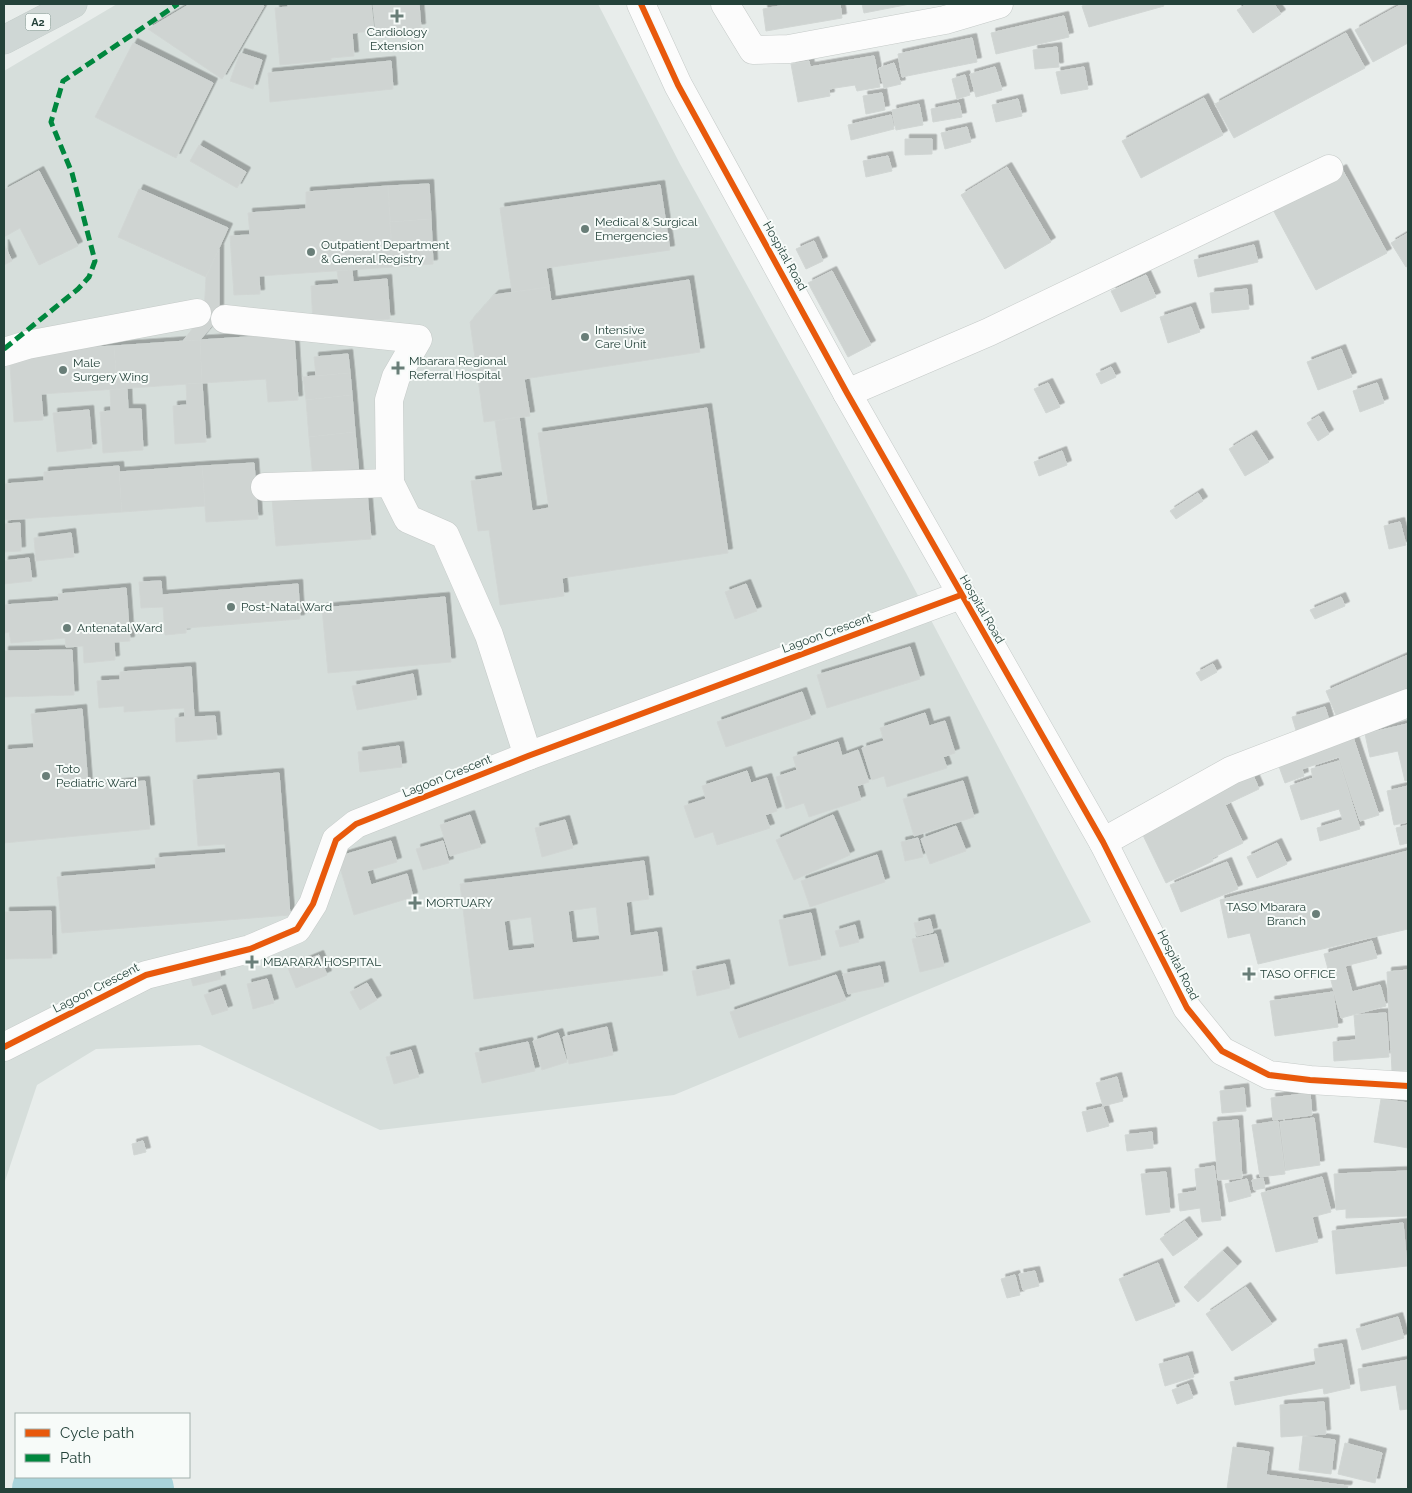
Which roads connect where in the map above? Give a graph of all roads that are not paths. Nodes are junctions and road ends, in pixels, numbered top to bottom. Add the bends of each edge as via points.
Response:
1 (73, 4) edge
2 (640, 4) edge
3 (725, 4) edge
4 (999, 4) edge
5 (4, 40) edge
6 (1329, 169) dead end
7 (197, 313) dead end
8 (226, 319) dead end
9 (4, 352) edge
10 (847, 394) junction
11 (390, 483) junction
12 (265, 487) dead end
13 (961, 595) junction
14 (1408, 703) edge
15 (528, 756) junction
16 (1103, 842) junction
17 (4, 1048) edge
18 (1408, 1086) edge

1 - 5 main road, A2
2 - 10 street, Hospital Road via 678,85
3 - 4 street via 754,50 789,49 935,22
6 - 10 street via 989,332
7 - 9 street
8 - 11 street via 418,339 396,377 389,400
10 - 13 street, Hospital Road
11 - 12 street
11 - 15 street via 408,518 445,535 489,635
13 - 15 street, Lagoon Crescent
13 - 16 street, Hospital Road
14 - 16 street via 1232,770
15 - 17 street, Lagoon Crescent via 356,824 336,840 313,904 297,929 250,949 146,975
16 - 18 street, Hospital Road via 1187,1008 1222,1051 1269,1075

